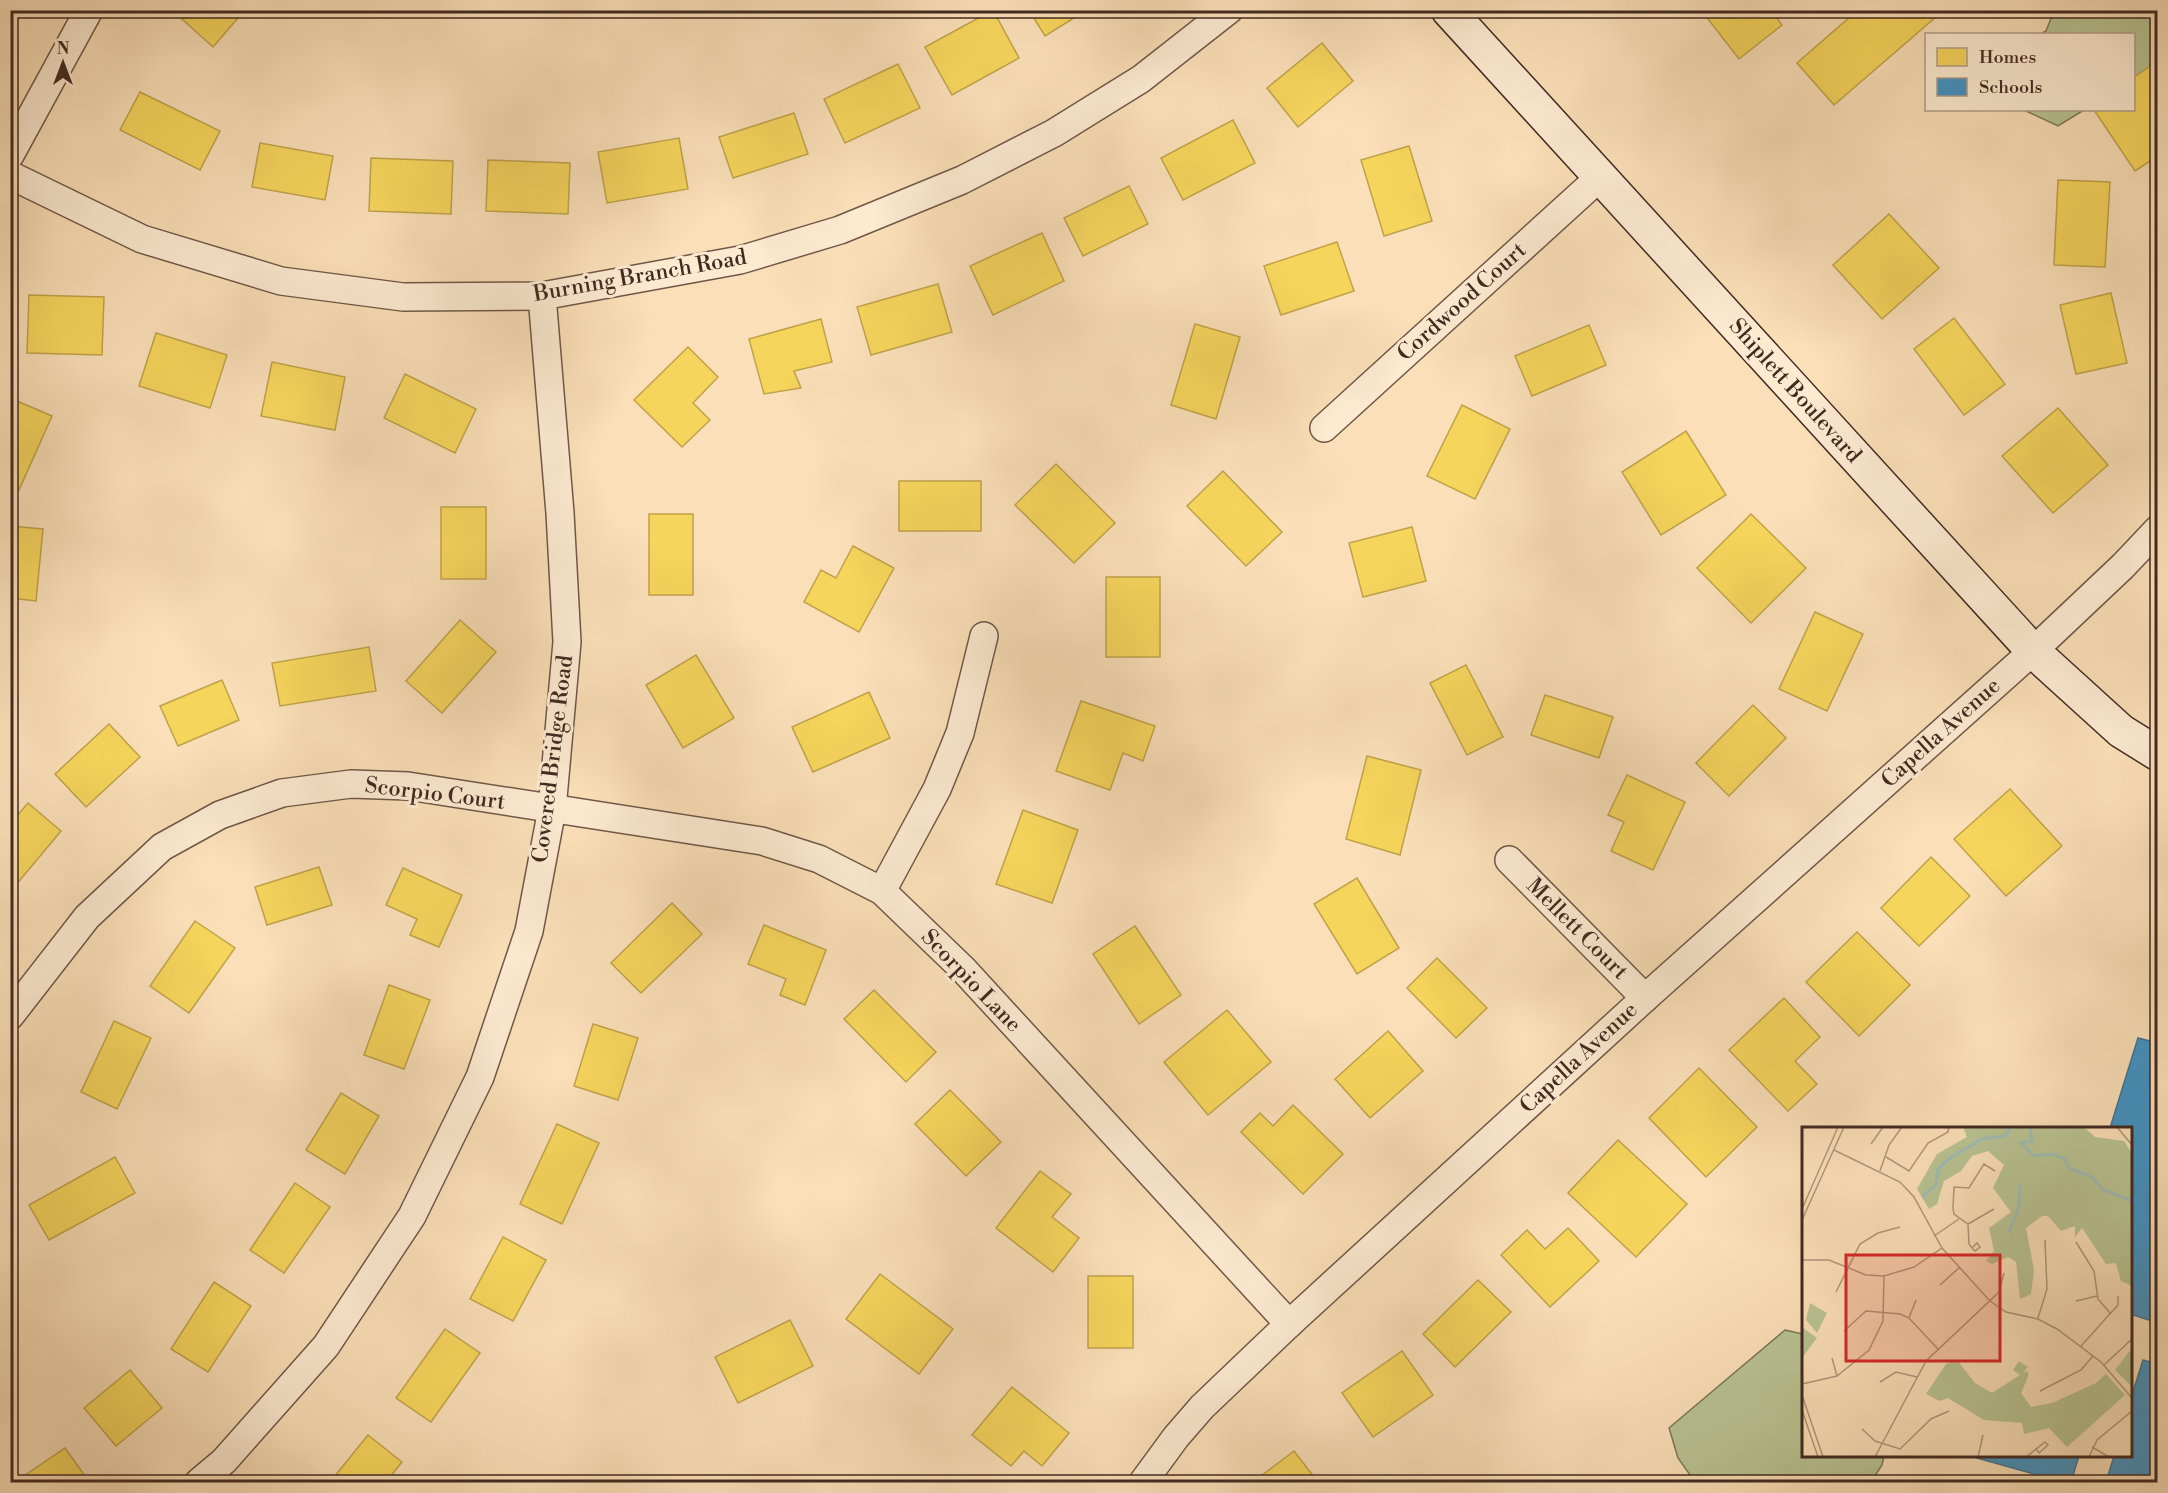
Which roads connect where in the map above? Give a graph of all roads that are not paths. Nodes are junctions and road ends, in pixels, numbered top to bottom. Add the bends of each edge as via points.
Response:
1 (89, 10) edge
2 (1229, 10) edge
3 (1448, 10) edge
4 (10, 155) edge
5 (10, 175) edge
6 (1600, 177) junction
7 (542, 296) junction
8 (1324, 428) dead end
9 (2157, 529) edge
10 (984, 636) dead end
11 (2033, 651) junction
12 (2157, 754) edge
13 (552, 809) junction
14 (1509, 860) dead end
15 (882, 891) junction
16 (1645, 998) junction
17 (10, 1016) edge
18 (1289, 1324) junction
19 (199, 1482) edge
20 (1143, 1482) edge

1 - 4 street
2 - 7 street, Burning Branch Road via 1142,79 1054,133 962,180 840,230 740,260
3 - 6 street, Shiplett Boulevard
5 - 7 street, Burning Branch Road via 142,239 280,281 403,297
6 - 8 street, Cordwood Court
6 - 11 street, Shiplett Boulevard
7 - 13 street, Covered Bridge Road via 567,642
9 - 11 street, Capella Avenue
10 - 15 street via 960,733 937,789
11 - 12 street, Shiplett Boulevard via 2121,731
11 - 16 street, Capella Avenue
13 - 15 street, Scorpio Lane via 762,841 819,859
13 - 17 street, Scorpio Court via 408,786 351,784 282,794 220,815 162,847 87,917
13 - 19 street, Covered Bridge Road via 529,931 480,1077 412,1216 326,1346 224,1461
14 - 16 street, Mellett Court
15 - 18 street, Scorpio Lane via 963,969
16 - 18 street, Capella Avenue
18 - 20 street, Capella Avenue via 1202,1407

